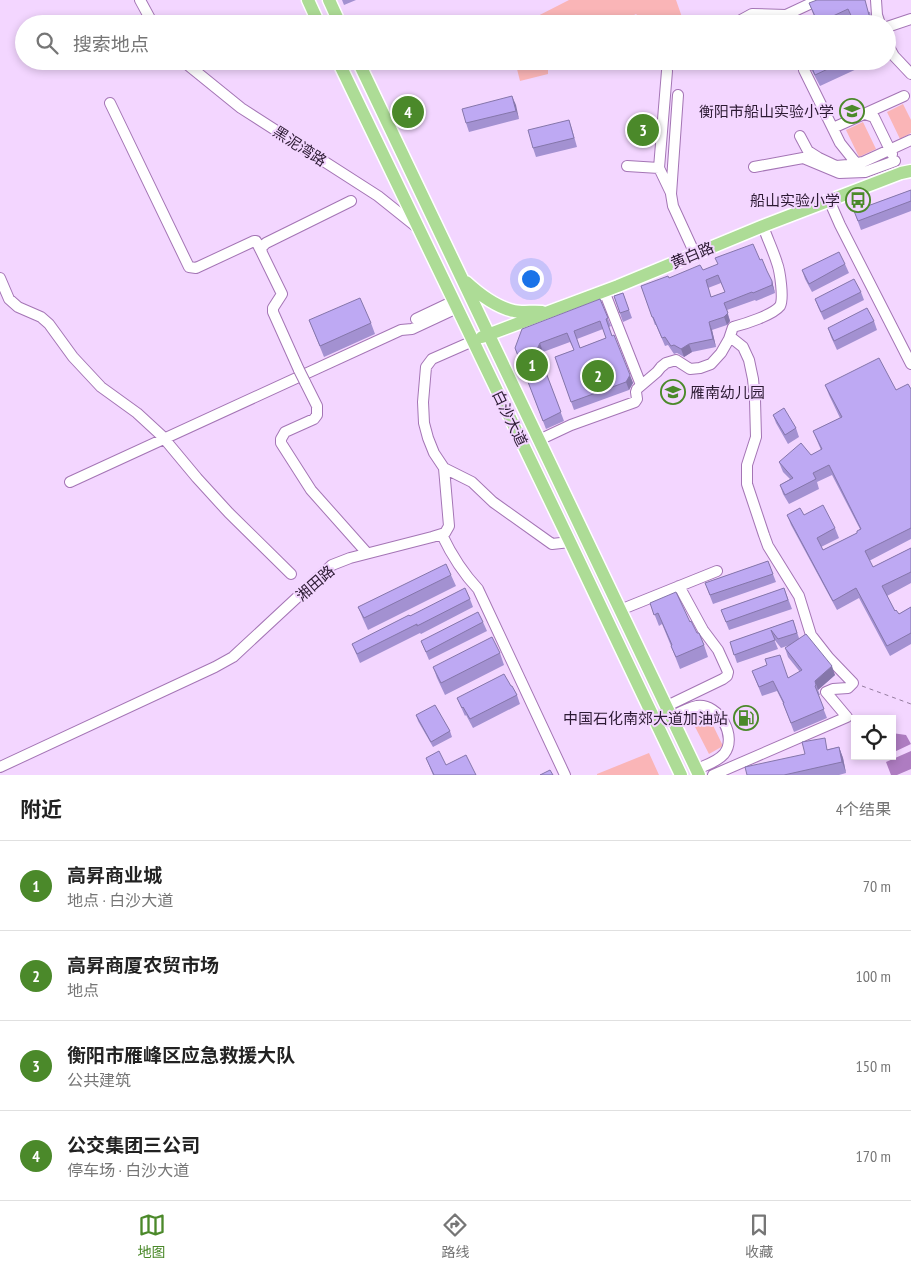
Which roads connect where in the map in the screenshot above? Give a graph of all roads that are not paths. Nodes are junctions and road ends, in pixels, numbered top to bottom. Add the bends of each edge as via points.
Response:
1 (140, 0) edge
2 (308, 0) edge
3 (329, 0) edge
4 (818, 0) edge
5 (876, 0) edge
6 (148, 15) edge
7 (315, 15) edge
8 (336, 15) edge
9 (750, 15) edge
10 (786, 15) edge
11 (786, 15) edge
12 (877, 15) edge
13 (911, 20) edge
14 (896, 24) edge
15 (896, 58) edge
16 (194, 70) edge
17 (342, 70) edge
18 (362, 70) edge
19 (804, 70) edge
20 (667, 71) dead end
21 (911, 74) edge
22 (678, 95) dead end
23 (904, 96) dead end
24 (110, 102) dead end
25 (872, 113) junction
26 (833, 128) junction
27 (800, 136) dead end
28 (911, 140) edge
29 (890, 149) junction
30 (895, 161) junction
31 (856, 163) junction
32 (627, 166) dead end
33 (659, 168) junction
34 (754, 168) dead end
35 (906, 172) edge
36 (671, 194) junction
37 (829, 200) junction
38 (351, 201) dead end
39 (763, 226) junction
40 (419, 229) junction
41 (262, 253) junction
42 (694, 254) junction
43 (0, 278) edge
44 (462, 278) junction
45 (604, 291) junction
46 (456, 304) junction
47 (549, 312) junction
48 (489, 334) junction
49 (729, 339) junction
50 (473, 341) junction
51 (911, 364) edge
52 (641, 385) junction
53 (165, 439) junction
54 (539, 440) junction
55 (444, 468) junction
56 (70, 482) dead end
57 (442, 535) junction
58 (570, 542) junction
59 (367, 553) junction
60 (717, 571) dead end
61 (291, 574) dead end
62 (679, 586) junction
63 (620, 610) junction
64 (669, 712) junction
65 (2, 769) edge
66 (698, 772) edge
67 (565, 775) edge
68 (681, 775) edge
69 (713, 775) edge

1 - 6 street
2 - 7 main road
3 - 8 main road
4 - 11 street
5 - 12 street
9 - 10 street
13 - 14 street
15 - 21 street
16 - 40 street, 黑泥湾路 via 241,108 378,196
17 - 40 main road, 白沙大道
18 - 44 main road, 白沙大道
19 - 26 street
20 - 33 street
22 - 36 street
23 - 25 street
24 - 41 street via 189,267 196,268 254,240
25 - 26 street
25 - 29 street
26 - 31 street
27 - 31 street via 808,151 819,158 836,166
28 - 29 street
29 - 30 street
29 - 31 street
30 - 34 street via 865,172 839,173 802,158
30 - 35 street
32 - 33 street
33 - 36 street
35 - 37 main road, 黄白路
36 - 42 street
37 - 39 main road, 黄白路
37 - 51 street
38 - 41 street via 263,244
39 - 42 main road, 黄白路
39 - 49 street via 778,264 781,302 775,310 750,323 734,326
40 - 46 main road, 白沙大道
41 - 59 street, bridge via 282,294 273,312 317,406 318,415 285,432 281,443 311,490
42 - 45 main road, 黄白路
43 - 53 street via 9,299 49,324 101,387
44 - 47 main road via 491,302 514,311
44 - 48 main road, 白沙大道
45 - 47 main road, 黄白路
45 - 52 street
46 - 50 main road, 白沙大道
46 - 53 street via 409,323 401,330
47 - 48 main road, 黄白路
48 - 50 main road, 黄白路
48 - 54 main road, 白沙大道
49 - 52 street via 711,364 690,369 676,360 670,361
49 - 69 street via 743,347 753,379 756,437 747,465 747,484 764,535 799,596 811,635 853,683 848,688 826,692 847,717
50 - 55 street via 432,359 426,367 424,423 434,453
50 - 58 main road, 白沙大道
52 - 54 street via 633,402
53 - 56 street
53 - 61 street via 229,513
54 - 63 main road, 白沙大道
55 - 57 street via 449,526
55 - 58 street via 472,482 493,502 552,544
57 - 59 street, 湘田路
57 - 67 street via 454,558 478,589
58 - 68 main road, 白沙大道
59 - 65 street, 湘田路 via 332,565 233,657
60 - 62 street
62 - 63 street
62 - 64 street via 728,672 723,679
63 - 64 main road, 白沙大道
64 - 66 main road, 白沙大道
64 - 66 street via 705,706 717,712 725,726 728,748

